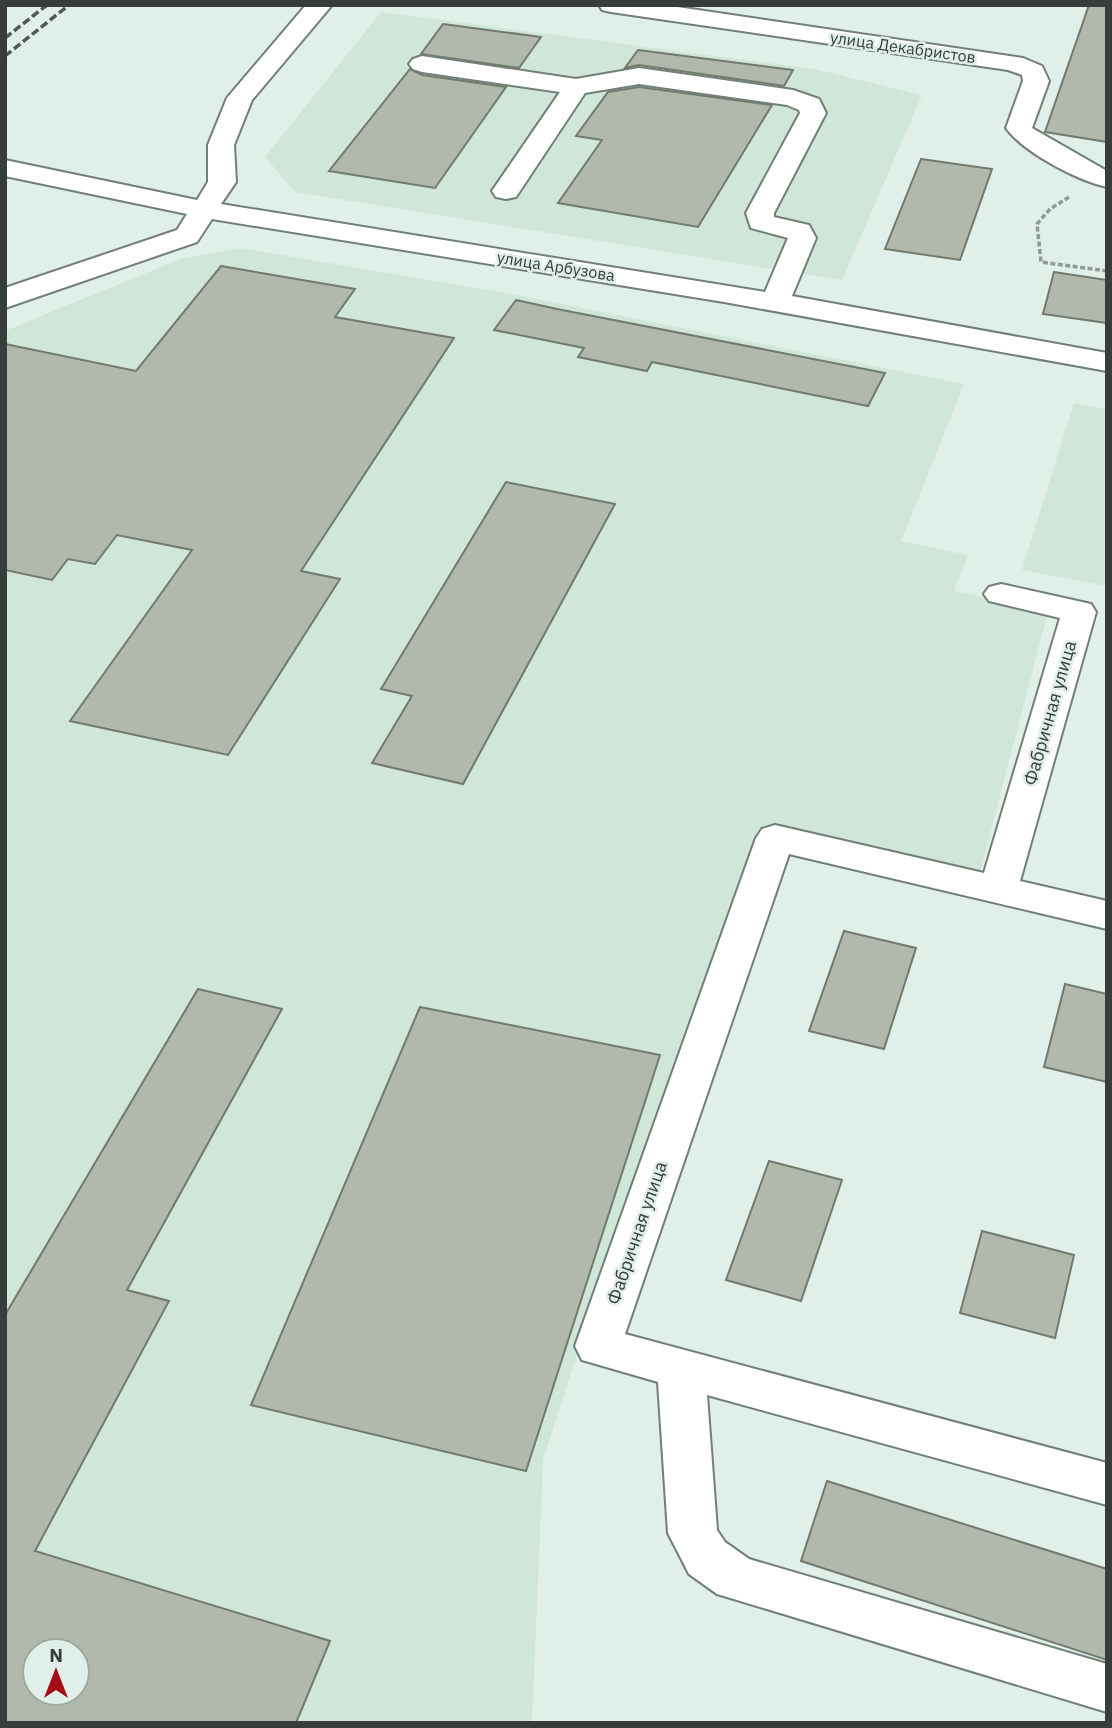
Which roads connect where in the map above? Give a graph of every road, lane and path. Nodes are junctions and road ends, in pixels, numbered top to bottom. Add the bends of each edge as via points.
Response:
1 (320, 5) edge
2 (611, 5) edge
3 (679, 5) edge
4 (652, 10) junction
5 (422, 64) dead end
6 (576, 87) junction
7 (5, 167) edge
8 (1102, 178) edge
9 (506, 191) dead end
10 (206, 210) junction
11 (1107, 271) edge
12 (5, 299) edge
13 (775, 302) junction
14 (1107, 362) edge
15 (1001, 594) dead end
16 (998, 890) junction
17 (1107, 915) edge
18 (681, 1368) junction
19 (1107, 1484) edge
20 (1107, 1688) edge

1 - 10 street via 240,98 221,145 222,182
2 - 4 street, улица Декабристов
3 - 4 street
4 - 8 street, улица Декабристов via 1014,63 1033,71 1036,81 1019,128 1025,136
5 - 6 street
6 - 9 street
6 - 13 street via 639,76 793,98 810,105 813,113 760,213 761,222 799,231 802,238
7 - 10 street, улица Арбузова
8 - 11 path via 1050,209 1037,223 1041,262
10 - 12 street via 187,236
10 - 13 street, улица Арбузова
13 - 14 street, улица Арбузова
15 - 16 street, Фабричная улица via 1079,612
16 - 17 street, Фабричная улица
16 - 18 street, Фабричная улица via 775,838 598,1346
18 - 19 street, Фабричная улица
18 - 20 street via 693,1533 707,1558 735,1578

